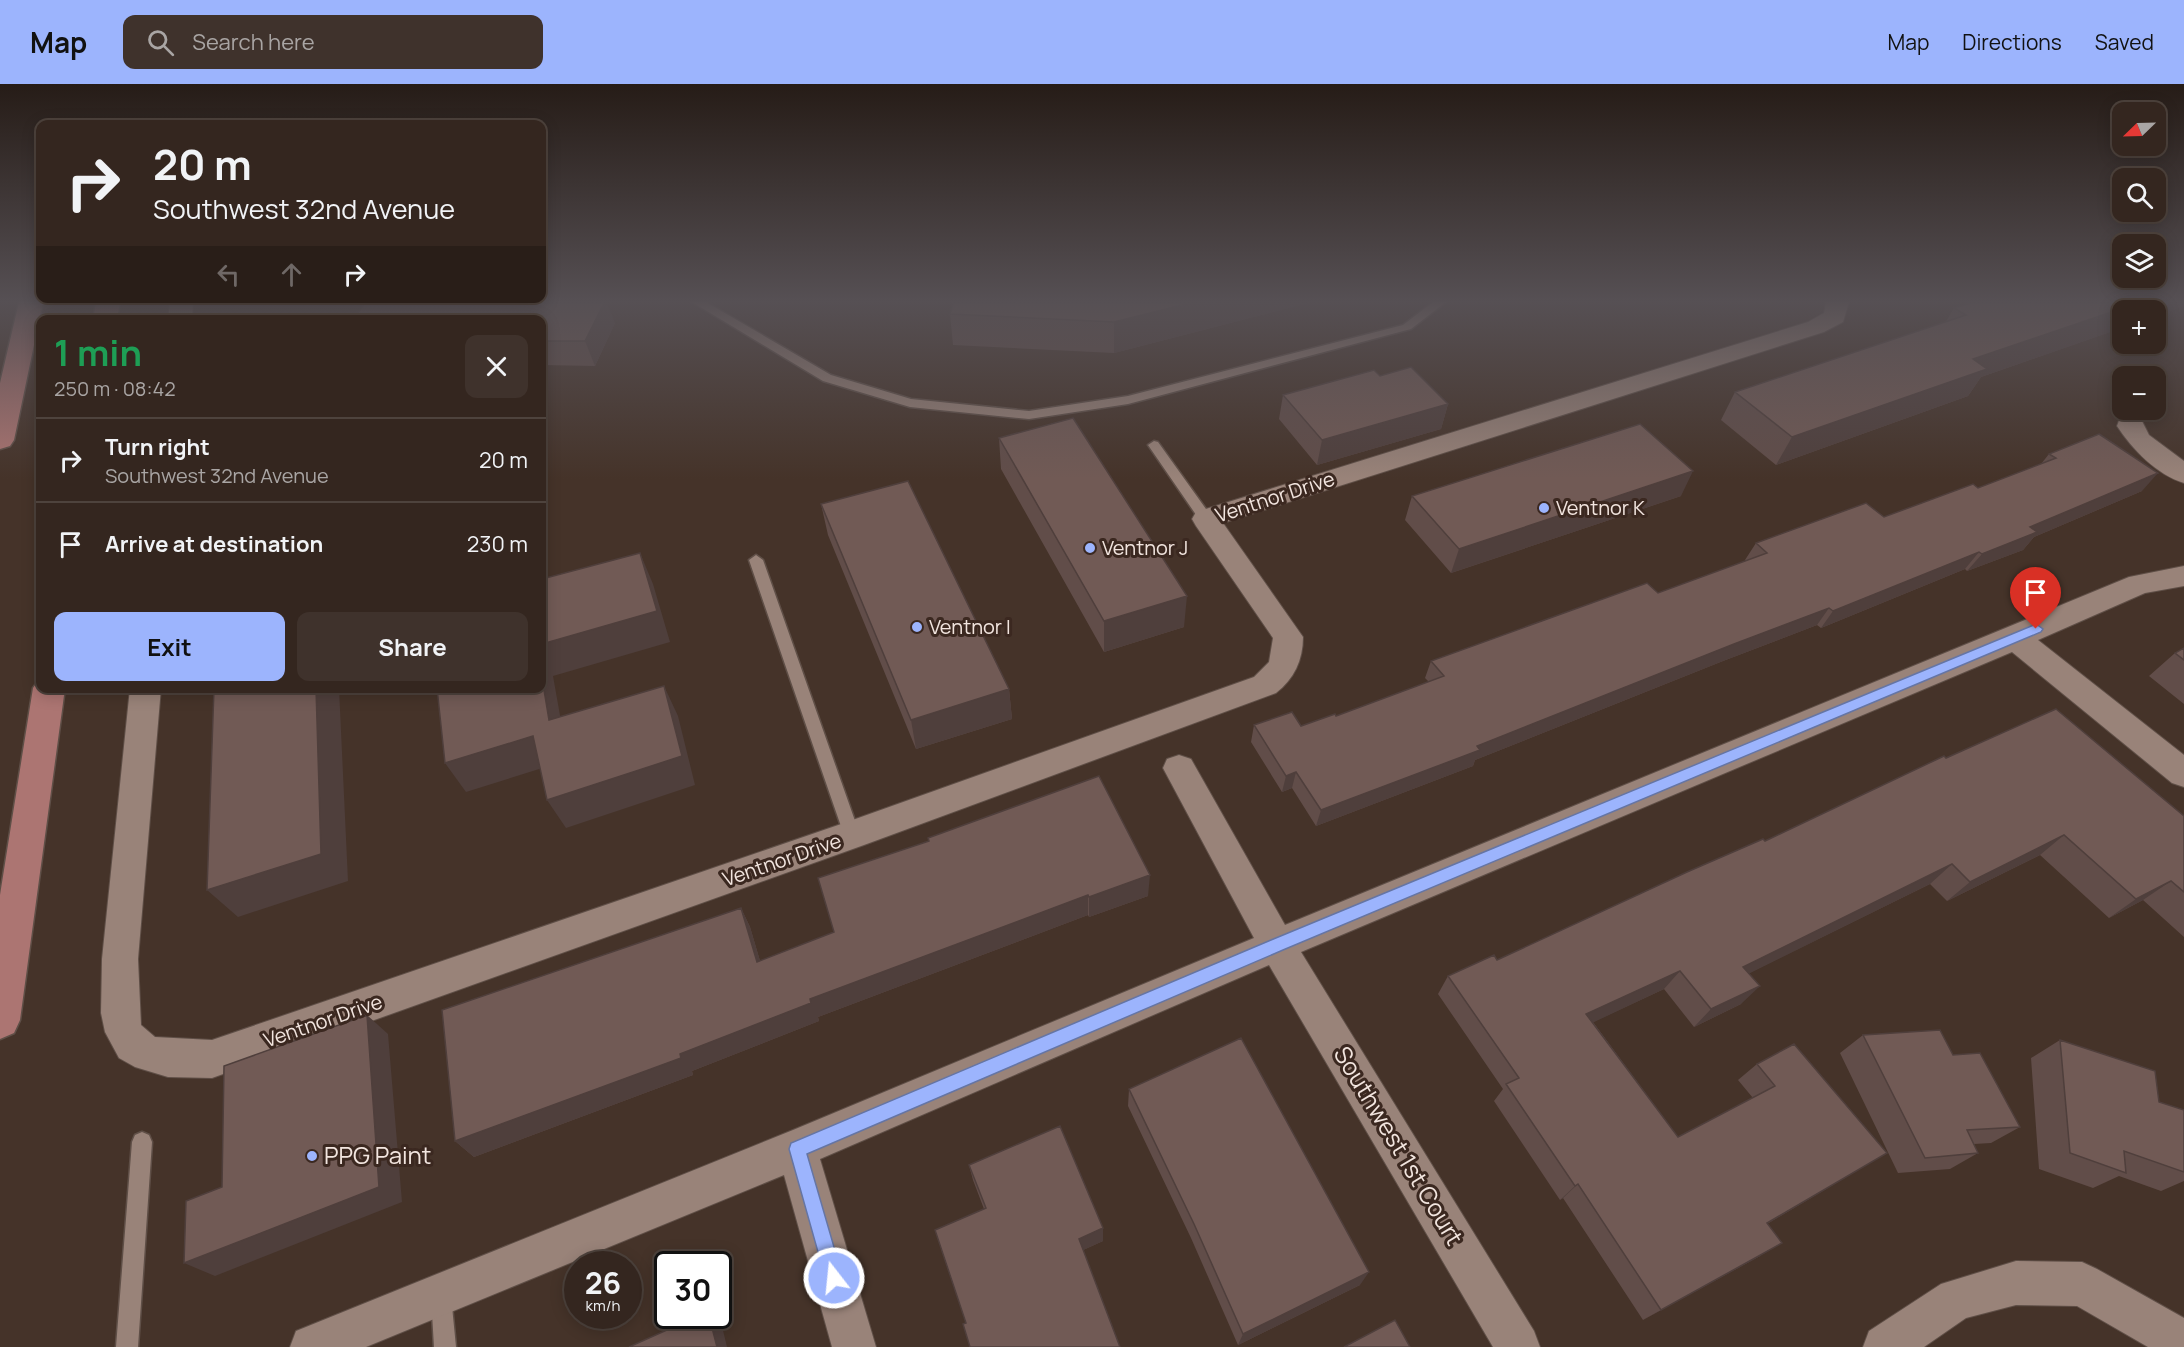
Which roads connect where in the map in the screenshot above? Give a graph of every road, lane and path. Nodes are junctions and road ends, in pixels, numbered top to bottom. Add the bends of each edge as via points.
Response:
1 (18, 361) edge
2 (797, 361) edge
3 (1277, 361) edge
4 (1708, 361) edge
5 (2130, 421) dead end
6 (0, 440) edge
7 (1154, 445) dead end
8 (2184, 474) edge
9 (1206, 519) junction
10 (756, 560) dead end
11 (2184, 576) edge
12 (2015, 638) junction
13 (48, 693) edge
14 (146, 693) edge
15 (1179, 768) dead end
16 (2184, 774) edge
17 (852, 835) junction
18 (1277, 945) junction
19 (0, 1020) edge
20 (142, 1142) dead end
21 (797, 1149) junction
22 (440, 1295) junction
23 (2184, 1343) edge
24 (127, 1347) edge
25 (312, 1347) edge
26 (445, 1347) edge
27 (854, 1347) edge
28 (1518, 1347) edge
29 (1885, 1347) edge

1 - 6 main road
2 - 3 lane via 827,378 910,403 1029,415 1128,400
4 - 9 street, Ventnor Drive
5 - 8 street via 2140,441
7 - 9 lane
9 - 17 street, Ventnor Drive via 1287,637 1289,651 1276,677 1265,685
10 - 17 lane, Ventnor Drive
11 - 12 street via 2139,584
12 - 16 street
12 - 18 street
13 - 19 main road
14 - 17 street, Ventnor Drive via 119,986 124,1032 133,1045 149,1054 212,1059 234,1053
15 - 18 street, Southwest 1st Court
18 - 21 street
18 - 28 street, Southwest 1st Court
20 - 24 lane
21 - 22 street
21 - 27 street
22 - 25 street
22 - 26 lane
23 - 29 street via 2082,1284 2016,1283 1956,1299

